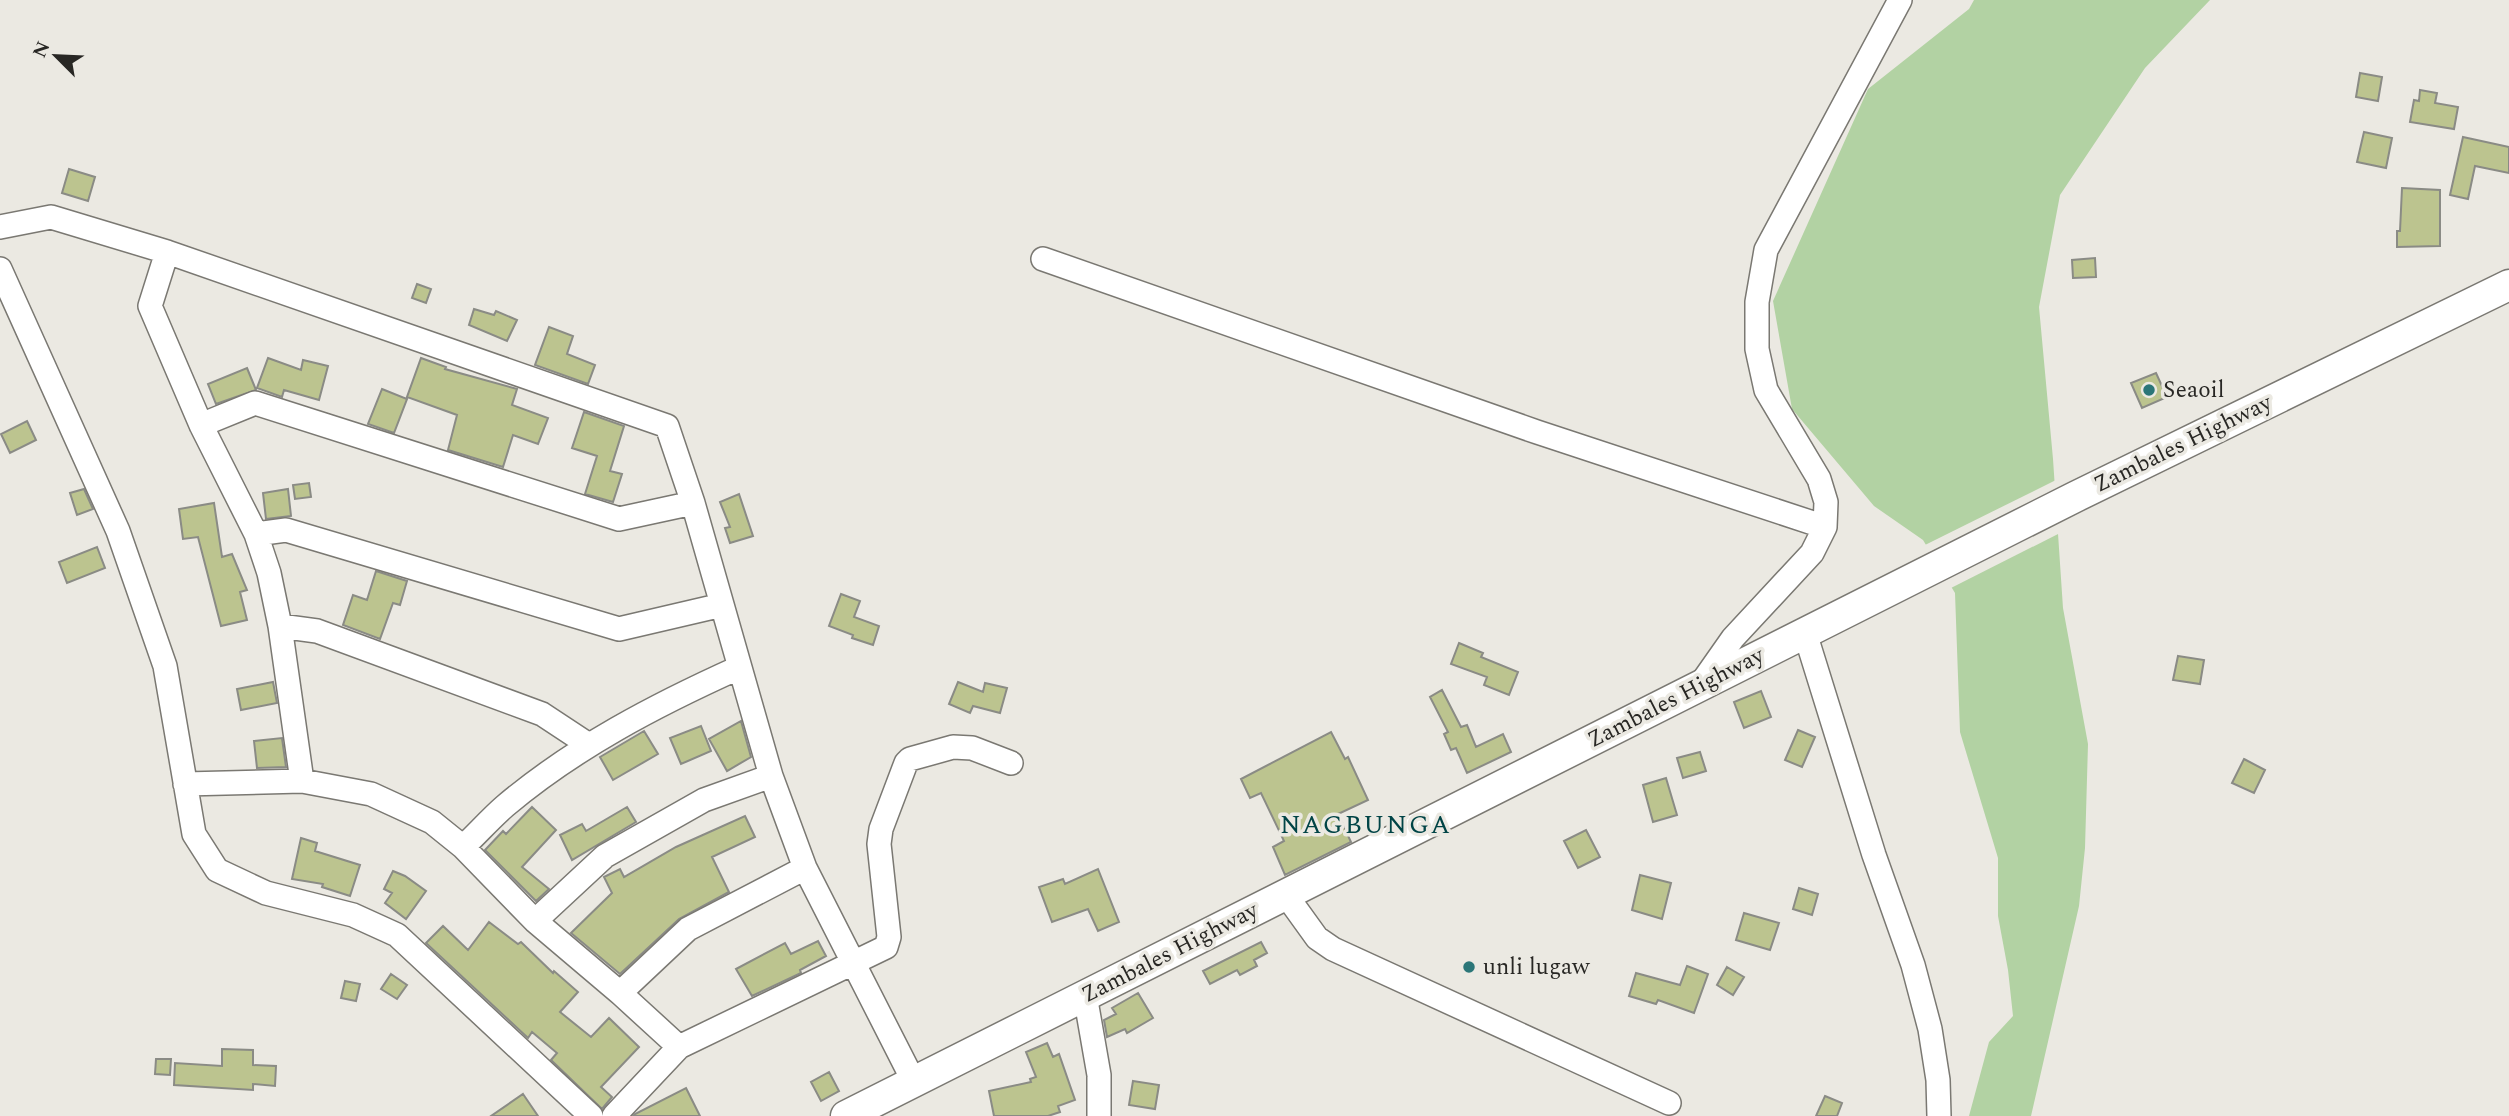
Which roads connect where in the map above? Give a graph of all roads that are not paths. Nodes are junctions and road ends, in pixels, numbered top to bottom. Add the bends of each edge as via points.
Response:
1 (1900, 0) edge
2 (0, 227) edge
3 (167, 252) junction
4 (1043, 259) dead end
5 (0, 270) edge
6 (2506, 291) edge
7 (201, 425) junction
8 (693, 503) junction
9 (1825, 527) junction
10 (256, 534) junction
11 (722, 605) junction
12 (280, 626) junction
13 (1805, 633) junction
14 (738, 668) junction
15 (1699, 686) junction
16 (589, 744) junction
17 (1011, 763) dead end
18 (771, 776) junction
19 (302, 781) junction
20 (185, 784) junction
21 (463, 847) junction
22 (805, 868) junction
23 (1286, 895) junction
24 (535, 921) junction
25 (853, 962) junction
26 (620, 993) junction
27 (1085, 995) junction
28 (679, 1047) junction
29 (914, 1082) junction
30 (1669, 1103) dead end
31 (591, 1116) edge
32 (614, 1116) edge
33 (846, 1116) edge
34 (1099, 1116) edge
35 (1939, 1116) edge

1 - 9 street via 1766,250 1756,302 1757,349 1766,390 1819,479 1826,502
2 - 3 street via 51,217
3 - 7 street via 150,306
3 - 8 street via 667,426
4 - 9 street
5 - 20 street via 118,531 165,666
6 - 13 main road, Zambales Highway via 2075,497
7 - 8 street via 255,403 619,519
7 - 10 street
8 - 11 street
9 - 15 street via 1812,552 1733,638
10 - 11 street via 286,530 619,629
10 - 12 street
11 - 14 street
12 - 16 street via 317,631 542,713
12 - 19 street
13 - 15 main road, Zambales Highway
13 - 35 street via 1913,965 1930,1029
14 - 16 street via 638,715
14 - 18 street
15 - 23 main road, Zambales Highway
16 - 21 street via 505,806
17 - 25 street via 972,748 953,747 915,756 906,763 879,844 888,942
18 - 22 street
18 - 24 street via 704,800 605,856
19 - 20 street
19 - 21 street via 371,794 432,822
20 - 31 street via 194,834 217,870 266,893 353,915 397,935
21 - 24 street
22 - 25 street
22 - 26 street via 688,929
23 - 27 main road, Zambales Highway
23 - 30 street via 1317,937 1333,949
24 - 26 street
25 - 28 street
25 - 29 street
26 - 28 street
27 - 29 main road, Zambales Highway
27 - 34 street via 1100,1074
28 - 32 street
29 - 33 main road, Zambales Highway

